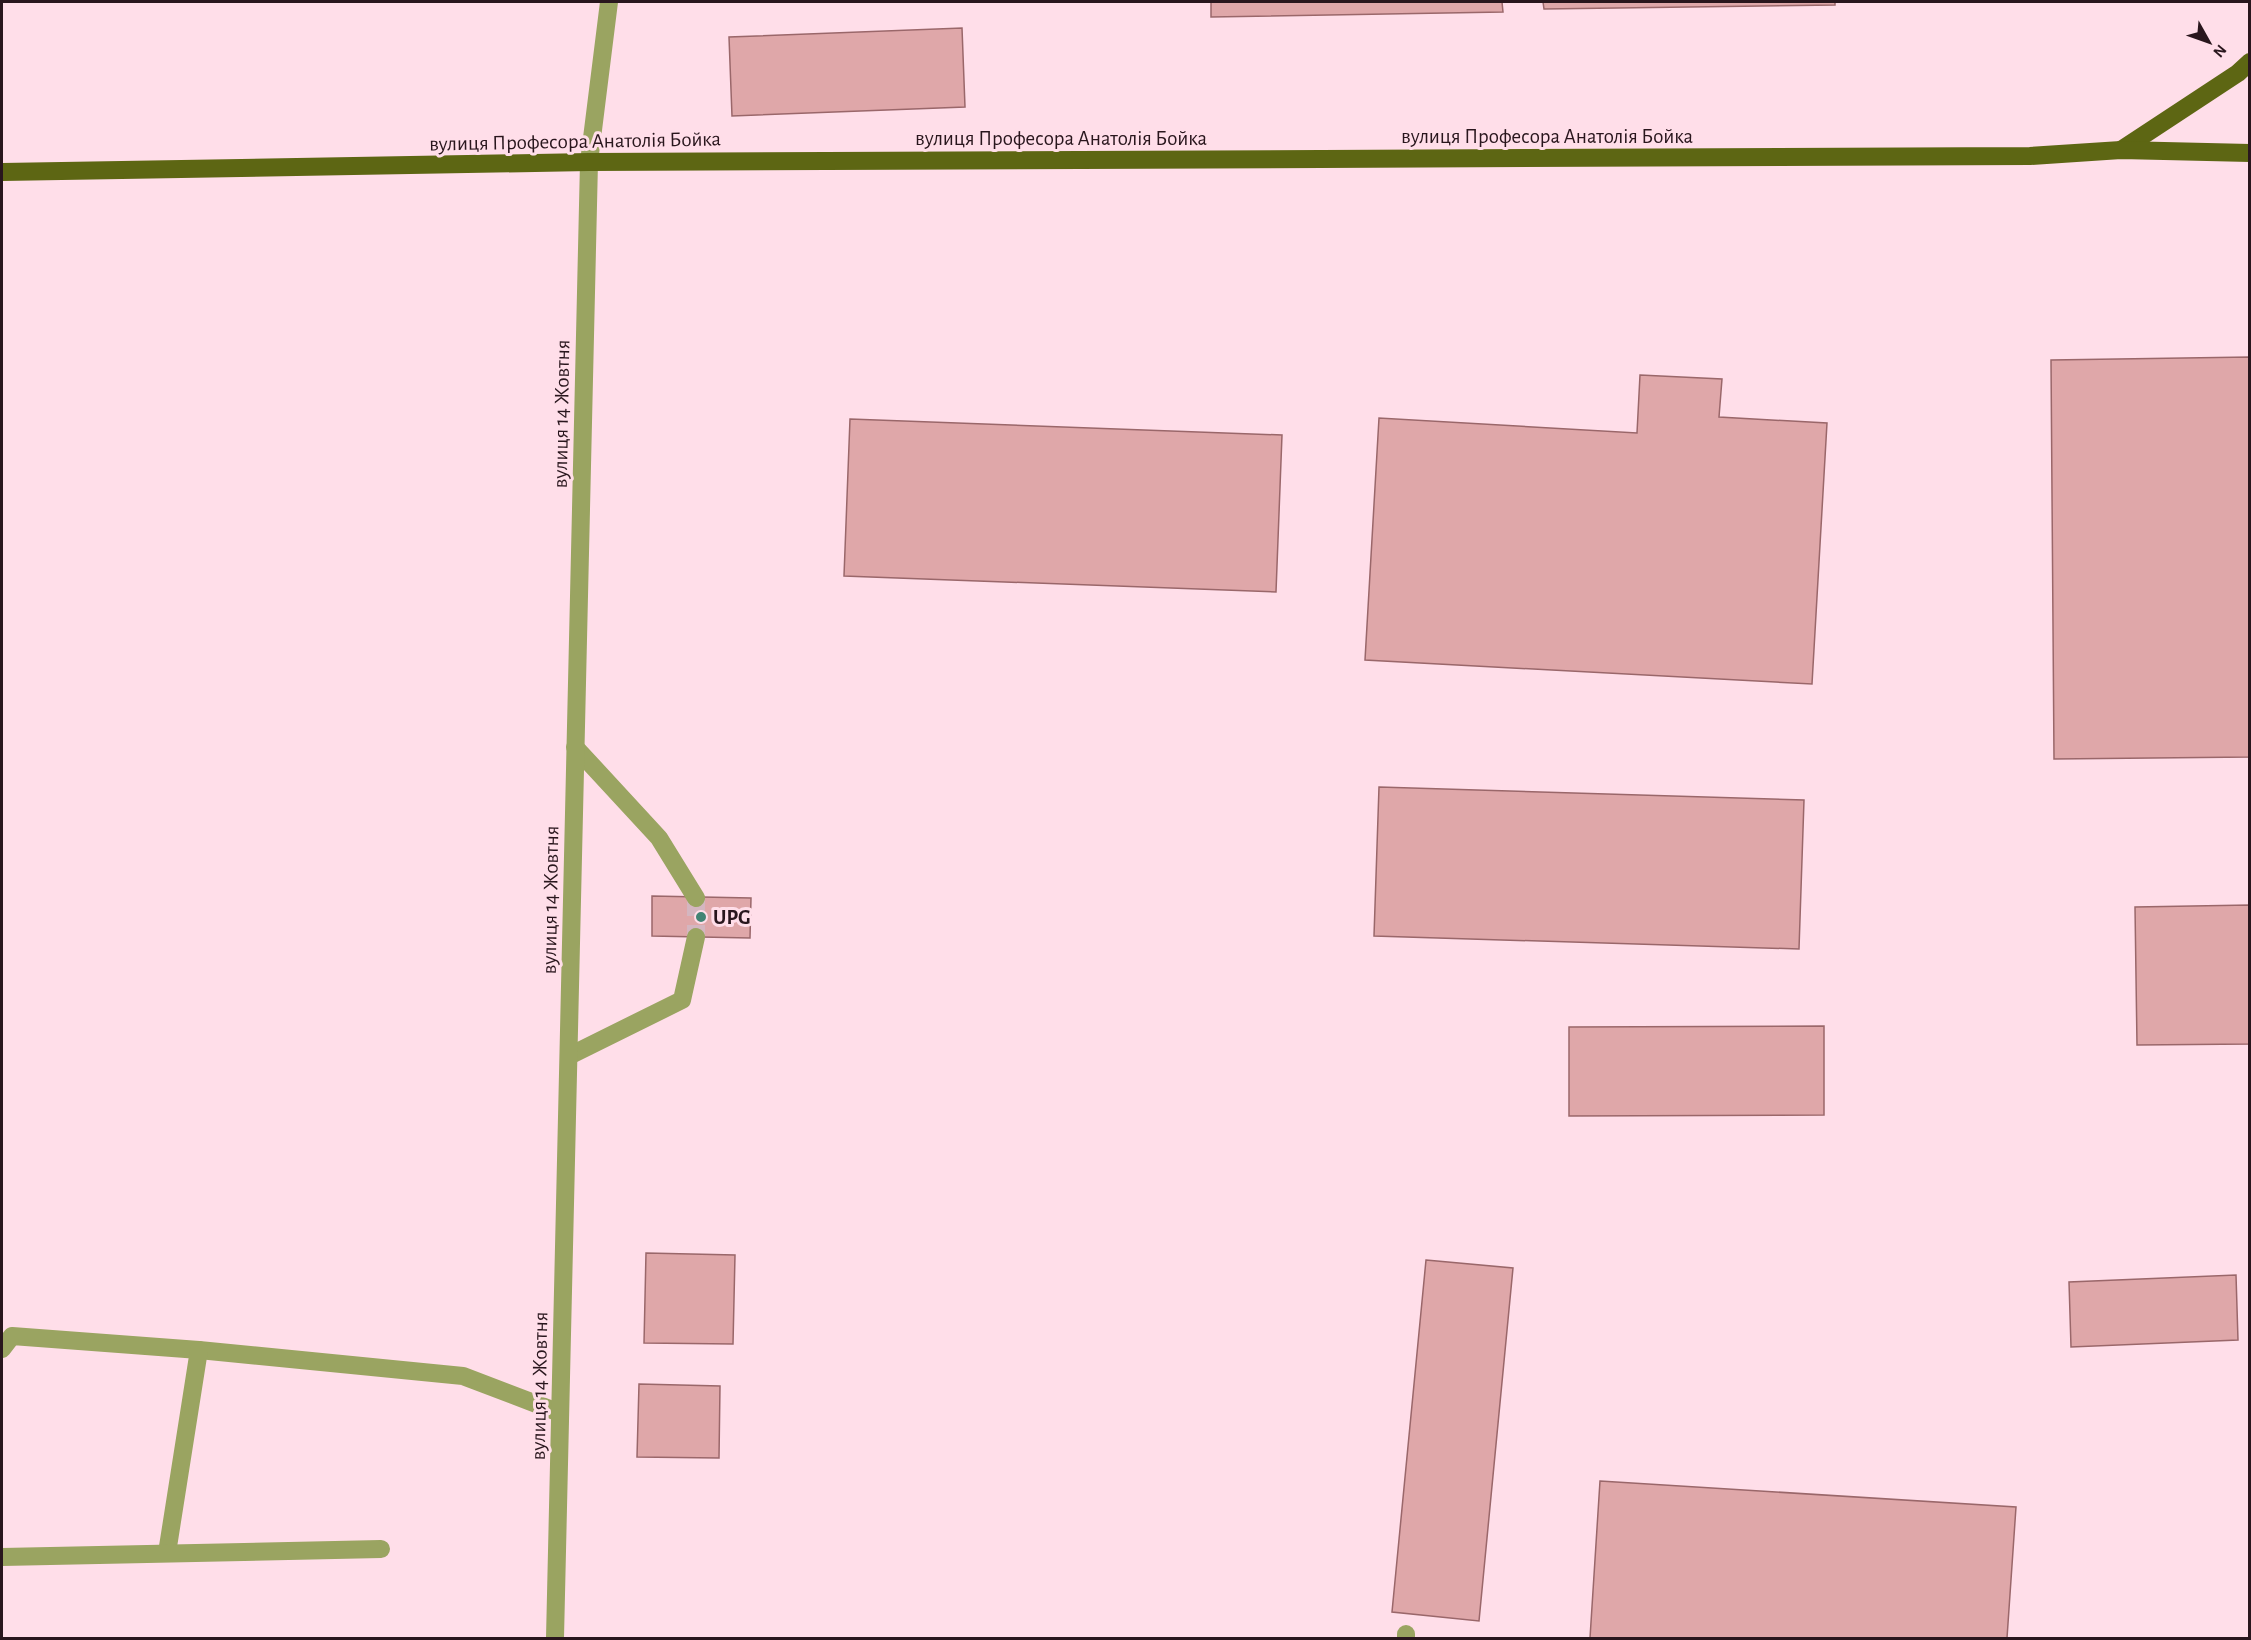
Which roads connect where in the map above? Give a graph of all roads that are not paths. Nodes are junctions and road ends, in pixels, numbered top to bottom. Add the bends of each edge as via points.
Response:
1 (609, 2) edge
2 (2250, 62) edge
3 (2121, 150) junction
4 (2250, 153) edge
5 (589, 162) junction
6 (2, 172) edge
7 (576, 747) junction
8 (696, 898) tunnel mouth
9 (696, 937) tunnel mouth
10 (569, 1056) junction
11 (2, 1349) edge
12 (199, 1350) junction
13 (560, 1413) junction
14 (381, 1549) dead end
15 (167, 1553) junction
16 (2, 1557) edge
17 (555, 1638) edge

1 - 5 street, вулиця 14 Жовтня
2 - 3 main road
3 - 4 main road, вулиця Професора Анатолія Бойка
3 - 5 main road, вулиця Професора Анатолія Бойка via 2030,156
5 - 6 main road, вулиця Професора Анатолія Бойка
5 - 7 street, вулиця 14 Жовтня
7 - 8 street via 659,838
7 - 10 street, вулиця 14 Жовтня
9 - 10 street via 682,1000
10 - 13 street, вулиця 14 Жовтня
11 - 12 street via 12,1336
12 - 13 street via 463,1376
12 - 15 street
13 - 17 street, вулиця 14 Жовтня
14 - 15 street
15 - 16 street

